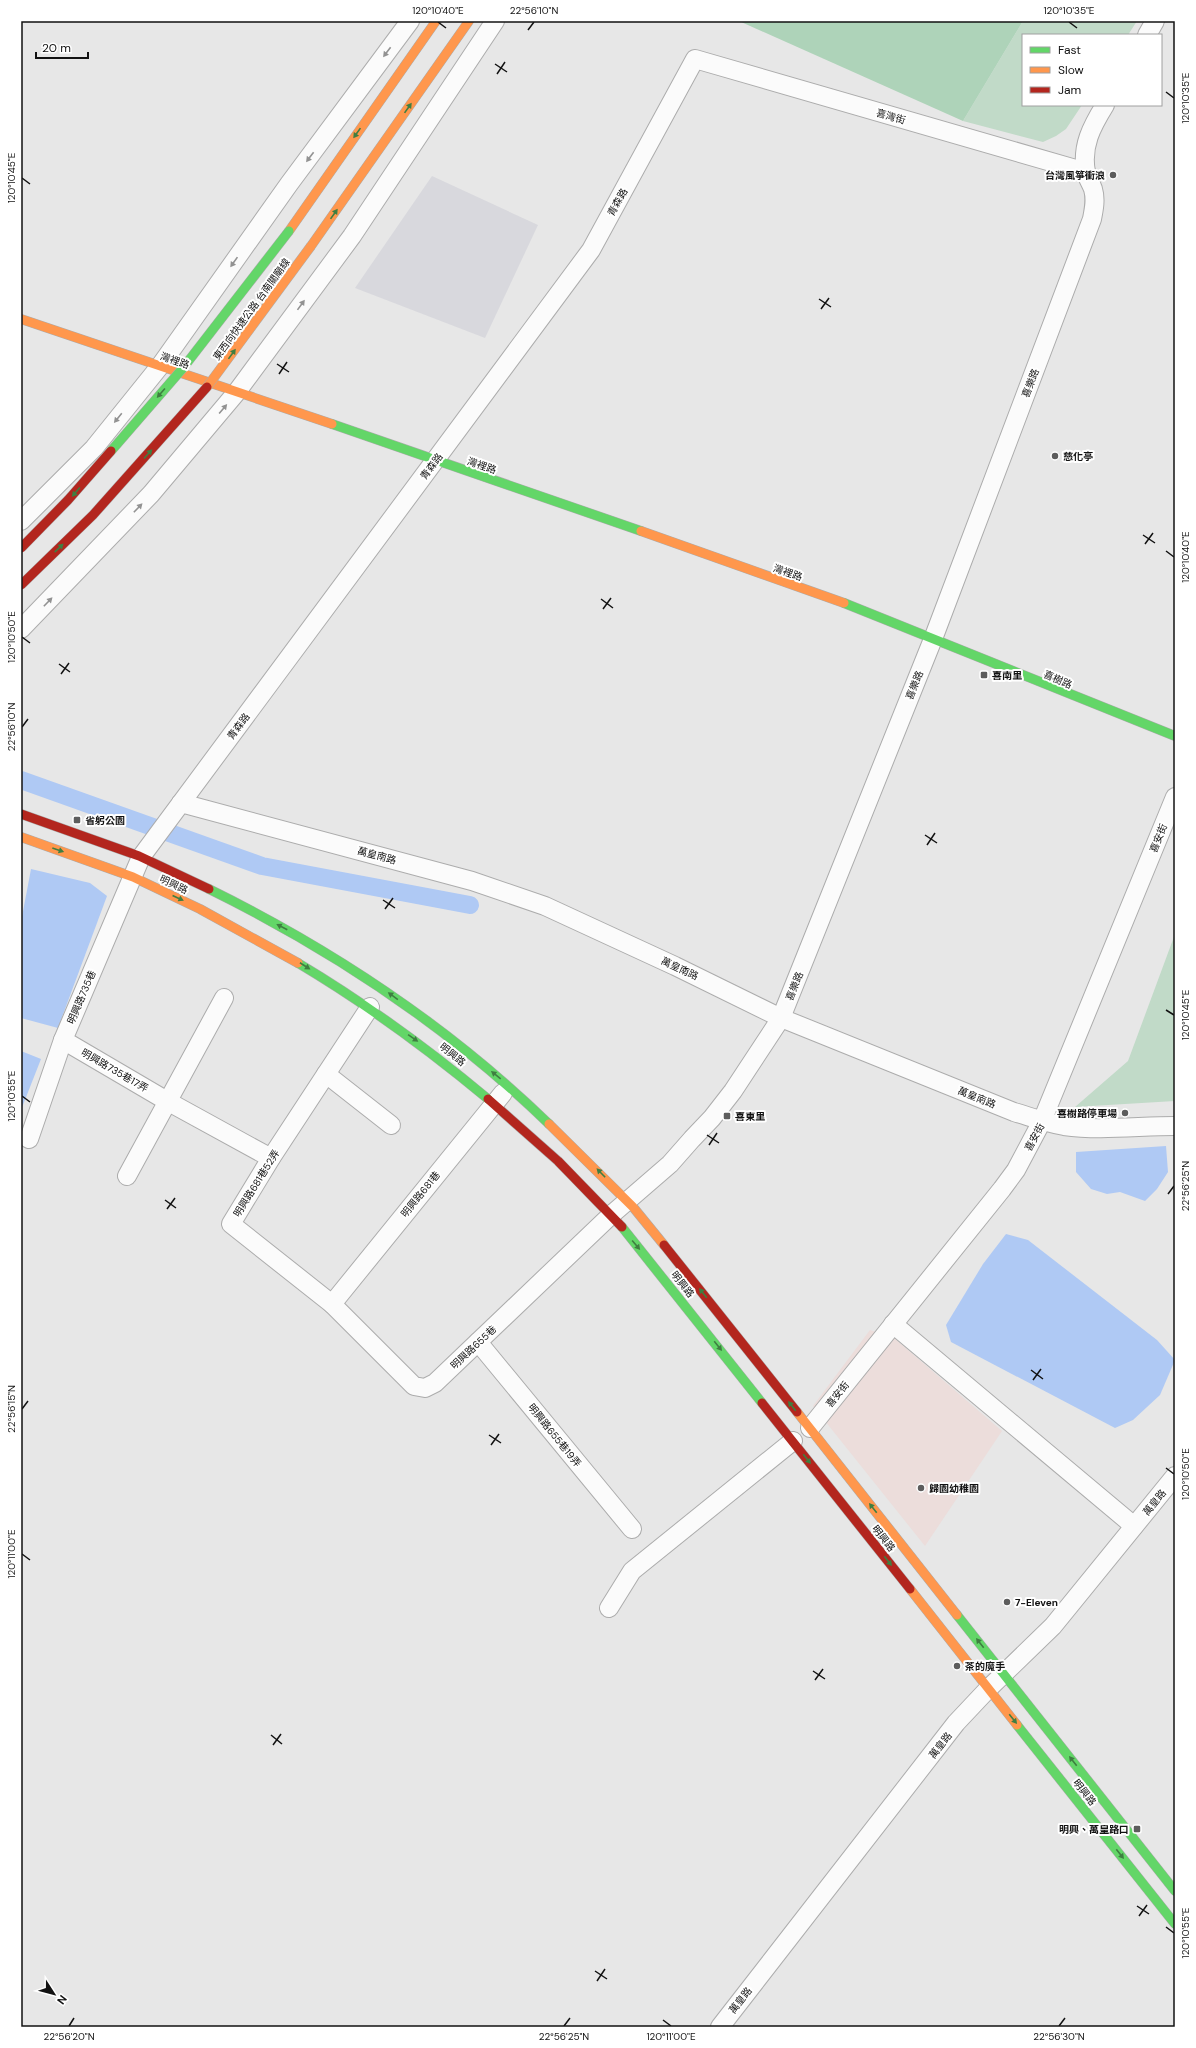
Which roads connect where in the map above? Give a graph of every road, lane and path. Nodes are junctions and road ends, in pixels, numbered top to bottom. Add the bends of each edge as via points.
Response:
1 (410, 21) edge
2 (436, 21) edge
3 (469, 21) edge
4 (495, 21) edge
5 (1155, 21) edge
6 (1148, 34) edge
7 (696, 59) joint
8 (1104, 106) edge
9 (1086, 172) junction
10 (21, 319) edge
11 (160, 366) junction
12 (236, 393) junction
13 (434, 461) junction
14 (21, 521) edge
15 (21, 548) edge
16 (21, 585) edge
17 (21, 630) edge
18 (933, 639) junction
19 (1175, 736) edge
20 (1175, 797) edge
21 (181, 803) junction
22 (21, 814) edge
23 (21, 837) edge
24 (141, 856) junction
25 (132, 876) junction
26 (224, 998) dead end
27 (370, 1007) junction
28 (781, 1018) junction
29 (63, 1040) junction
30 (326, 1074) junction
31 (509, 1085) junction
32 (167, 1101) junction
33 (495, 1102) junction
34 (1042, 1121) junction
35 (391, 1125) dead end
36 (1175, 1126) edge
37 (29, 1139) dead end
38 (271, 1158) junction
39 (127, 1176) dead end
40 (628, 1201) junction
41 (611, 1215) junction
42 (332, 1304) junction
43 (893, 1324) junction
44 (478, 1342) junction
45 (810, 1428) junction
46 (793, 1441) junction
47 (1175, 1476) edge
48 (1134, 1526) junction
49 (632, 1529) dead end
50 (609, 1608) dead end
51 (1004, 1673) junction
52 (988, 1689) junction
53 (1175, 1891) edge
54 (1175, 1924) edge
55 (720, 2027) edge

1 -> 11 street via 289,184
2 -> 15 main road, 東西向快速公路 台南關廟線, bridge via 289,231 183,368 68,500
16 -> 3 main road, 東西向快速公路 台南關廟線, bridge via 93,515 203,393 311,246
12 -> 4 street via 352,236
5 - 6 street
7 - 9 street, 喜灣街
7 - 13 street, 青森路 via 591,250
8 - 9 street, 喜樂路 via 1090,129 1084,151
9 - 18 street, 喜樂路 via 1095,203 1092,219
10 - 11 main road, 灣裡路
11 - 12 main road, 灣裡路
11 -> 14 street via 94,448
12 - 13 main road, 灣裡路
17 -> 12 street via 151,494
13 - 18 main road, 灣裡路 via 845,604
13 - 21 street, 青森路
18 - 19 main road, 喜樹路 via 1113,714
18 - 28 street, 喜樂路
20 - 34 street, 喜安街
21 - 24 street, 青森路
21 - 28 street, 萬皇南路 via 472,881 545,906
22 - 24 main road, 明興路
23 -> 25 main road, 明興路
24 - 25 street, 明興路735巷
31 -> 24 main road, 明興路 via 384,989 309,942 228,898
25 -> 27 main road, 明興路 via 224,920 299,962
25 - 29 street, 明興路735巷
26 - 32 street
27 - 30 street, 明興路681巷52弄
27 -> 33 main road, 明興路 via 437,1054
28 - 34 street, 萬皇南路
28 - 40 street, 喜樂路 via 712,1118 670,1164
29 - 32 street, 明興路735巷17弄
29 - 37 street, 明興路735巷
30 - 35 street
30 - 38 street, 明興路681巷52弄
31 - 33 street, 明興路681巷
40 -> 31 main road, 明興路
32 - 38 street, 明興路735巷17弄
32 - 39 street
33 - 41 main road, 明興路 via 560,1162
33 - 42 street, 明興路681巷
34 - 36 street, 萬皇南路 via 1084,1128
34 - 43 street, 喜安街 via 1016,1170
38 - 42 street, 明興路681巷52弄 via 231,1224
40 - 41 street, 喜樂路
45 -> 40 main road, 明興路
41 - 44 street, 明興路655巷
41 -> 46 main road, 明興路
42 - 44 street, 明興路655巷 via 414,1386 425,1388 435,1383
43 - 45 street, 喜安街
43 - 48 street
44 - 49 street, 明興路655巷19弄
51 -> 45 main road, 明興路
46 - 50 street via 632,1571
46 -> 52 main road, 明興路
47 - 48 street, 萬皇路
48 - 51 street, 萬皇路 via 1053,1626
51 - 52 street, 萬皇路
53 -> 51 main road, 明興路
52 -> 54 main road, 明興路
52 - 55 street, 萬皇路 via 956,1723

